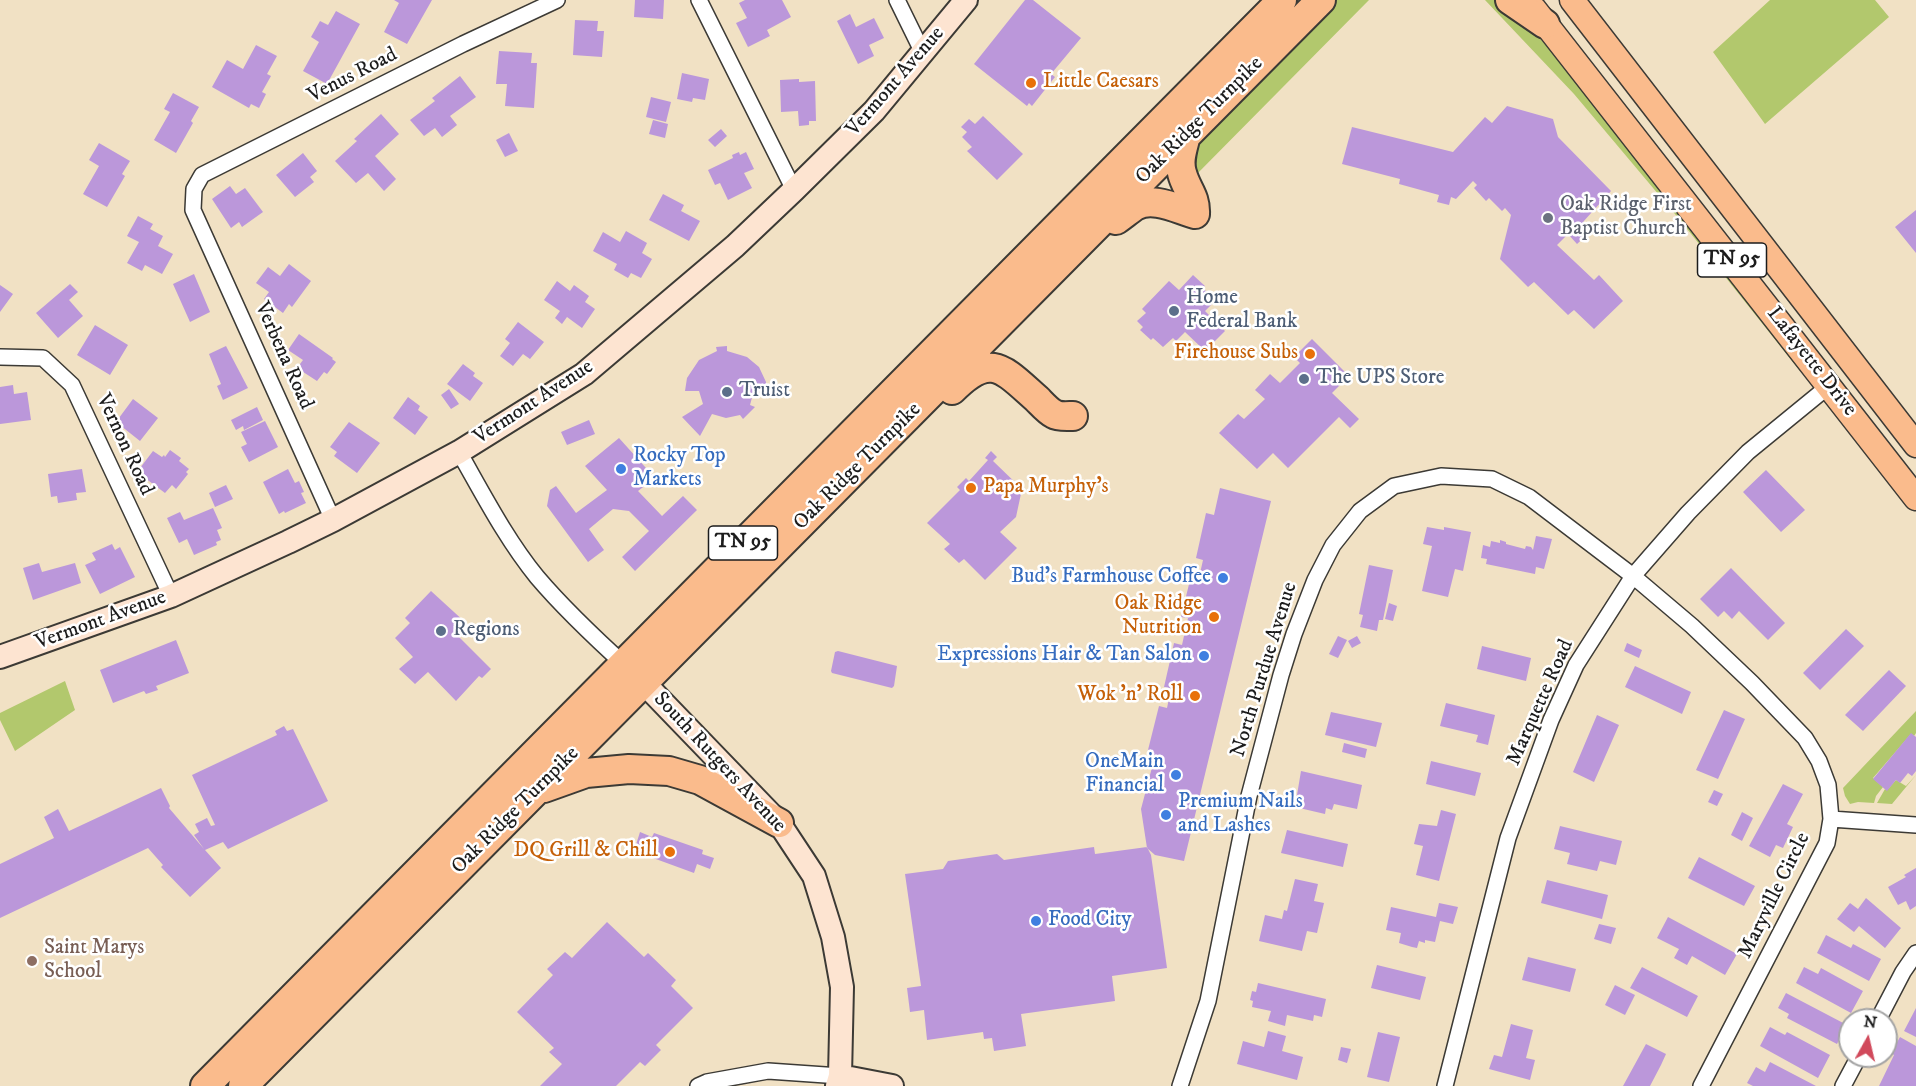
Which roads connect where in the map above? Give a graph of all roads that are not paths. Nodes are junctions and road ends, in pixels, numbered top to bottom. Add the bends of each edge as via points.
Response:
1 (557, 0) edge
2 (699, 0) edge
3 (897, 0) edge
4 (966, 0) edge
5 (1282, 0) edge
6 (1321, 0) edge
7 (1510, 0) edge
8 (1527, 0) edge
9 (1572, 0) edge
10 (1545, 24) junction
11 (923, 53) junction
12 (1186, 135) junction
13 (794, 190) junction
14 (193, 210) joint
15 (1081, 241) junction
16 (1, 356) edge
17 (1852, 363) junction
18 (1830, 385) junction
19 (1073, 416) dead end
20 (1916, 444) edge
21 (459, 452) junction
22 (835, 490) junction
23 (1916, 498) edge
24 (333, 520) junction
25 (1633, 576) junction
26 (171, 596) junction
27 (0, 657) edge
28 (633, 673) junction
29 (537, 790) junction
30 (1831, 819) junction
31 (779, 823) junction
32 (1916, 825) edge
33 (1916, 953) edge
34 (1884, 1008) edge
35 (1853, 1068) edge
36 (838, 1081) edge
37 (205, 1086) edge
38 (243, 1086) edge
39 (698, 1086) edge
40 (892, 1086) edge
41 (1180, 1086) edge
42 (1444, 1086) edge
43 (1701, 1086) edge
44 (1843, 1086) edge

1 - 14 street, Venus Road via 202,175 194,189
2 - 13 street
3 - 11 street
4 - 11 street, Vermont Avenue
5 - 28 highway, Oak Ridge Turnpike / TN 95
6 - 12 highway, Oak Ridge Turnpike / TN 95
7 - 10 highway
8 - 10 main road, Lafayette Drive
9 - 17 main road, Lafayette Drive / TN 95
10 - 18 main road, Lafayette Drive / TN 95
11 - 13 street, Vermont Avenue via 874,111
12 - 15 highway, Oak Ridge Turnpike / TN 95
12 - 15 highway via 1181,154 1182,174 1196,202 1195,214 1146,202
13 - 21 street, Vermont Avenue via 735,246 584,374
14 - 24 street, Verbena Road
15 - 22 highway, Oak Ridge Turnpike / TN 95
16 - 26 street, Vernon Road via 43,358 72,385
17 - 18 main road
17 - 20 main road, Lafayette Drive / TN 95
18 - 23 main road, Lafayette Drive / TN 95
18 - 25 street, Marquette Road via 1748,452
19 - 22 highway via 1055,415 998,369 978,369 963,379 889,454
21 - 24 street, Vermont Avenue
21 - 28 street via 536,576
22 - 28 highway, Oak Ridge Turnpike / TN 95
24 - 26 street, Vermont Avenue
25 - 30 street, Maryville Circle via 1692,626 1805,738 1828,785
25 - 41 street, North Purdue Avenue via 1529,497 1492,479 1441,476 1394,486 1360,511 1333,545 1315,579 1281,675 1249,796 1208,1001
25 - 42 street, Marquette Road via 1576,665 1551,720 1508,838
26 - 27 street, Vermont Avenue
28 - 29 highway, Oak Ridge Turnpike / TN 95
28 - 31 street, South Rutgers Avenue
28 - 37 highway, Oak Ridge Turnpike / TN 95 via 418,869
29 - 31 highway via 586,773 669,771 700,780
29 - 38 highway, Oak Ridge Turnpike / TN 95
30 - 32 street
30 - 43 street, Maryville Circle via 1822,855
31 - 36 street, South Rutgers Avenue via 814,876 833,937 842,987
33 - 34 street
35 - 44 street
36 - 39 street via 768,1071
36 - 40 street

